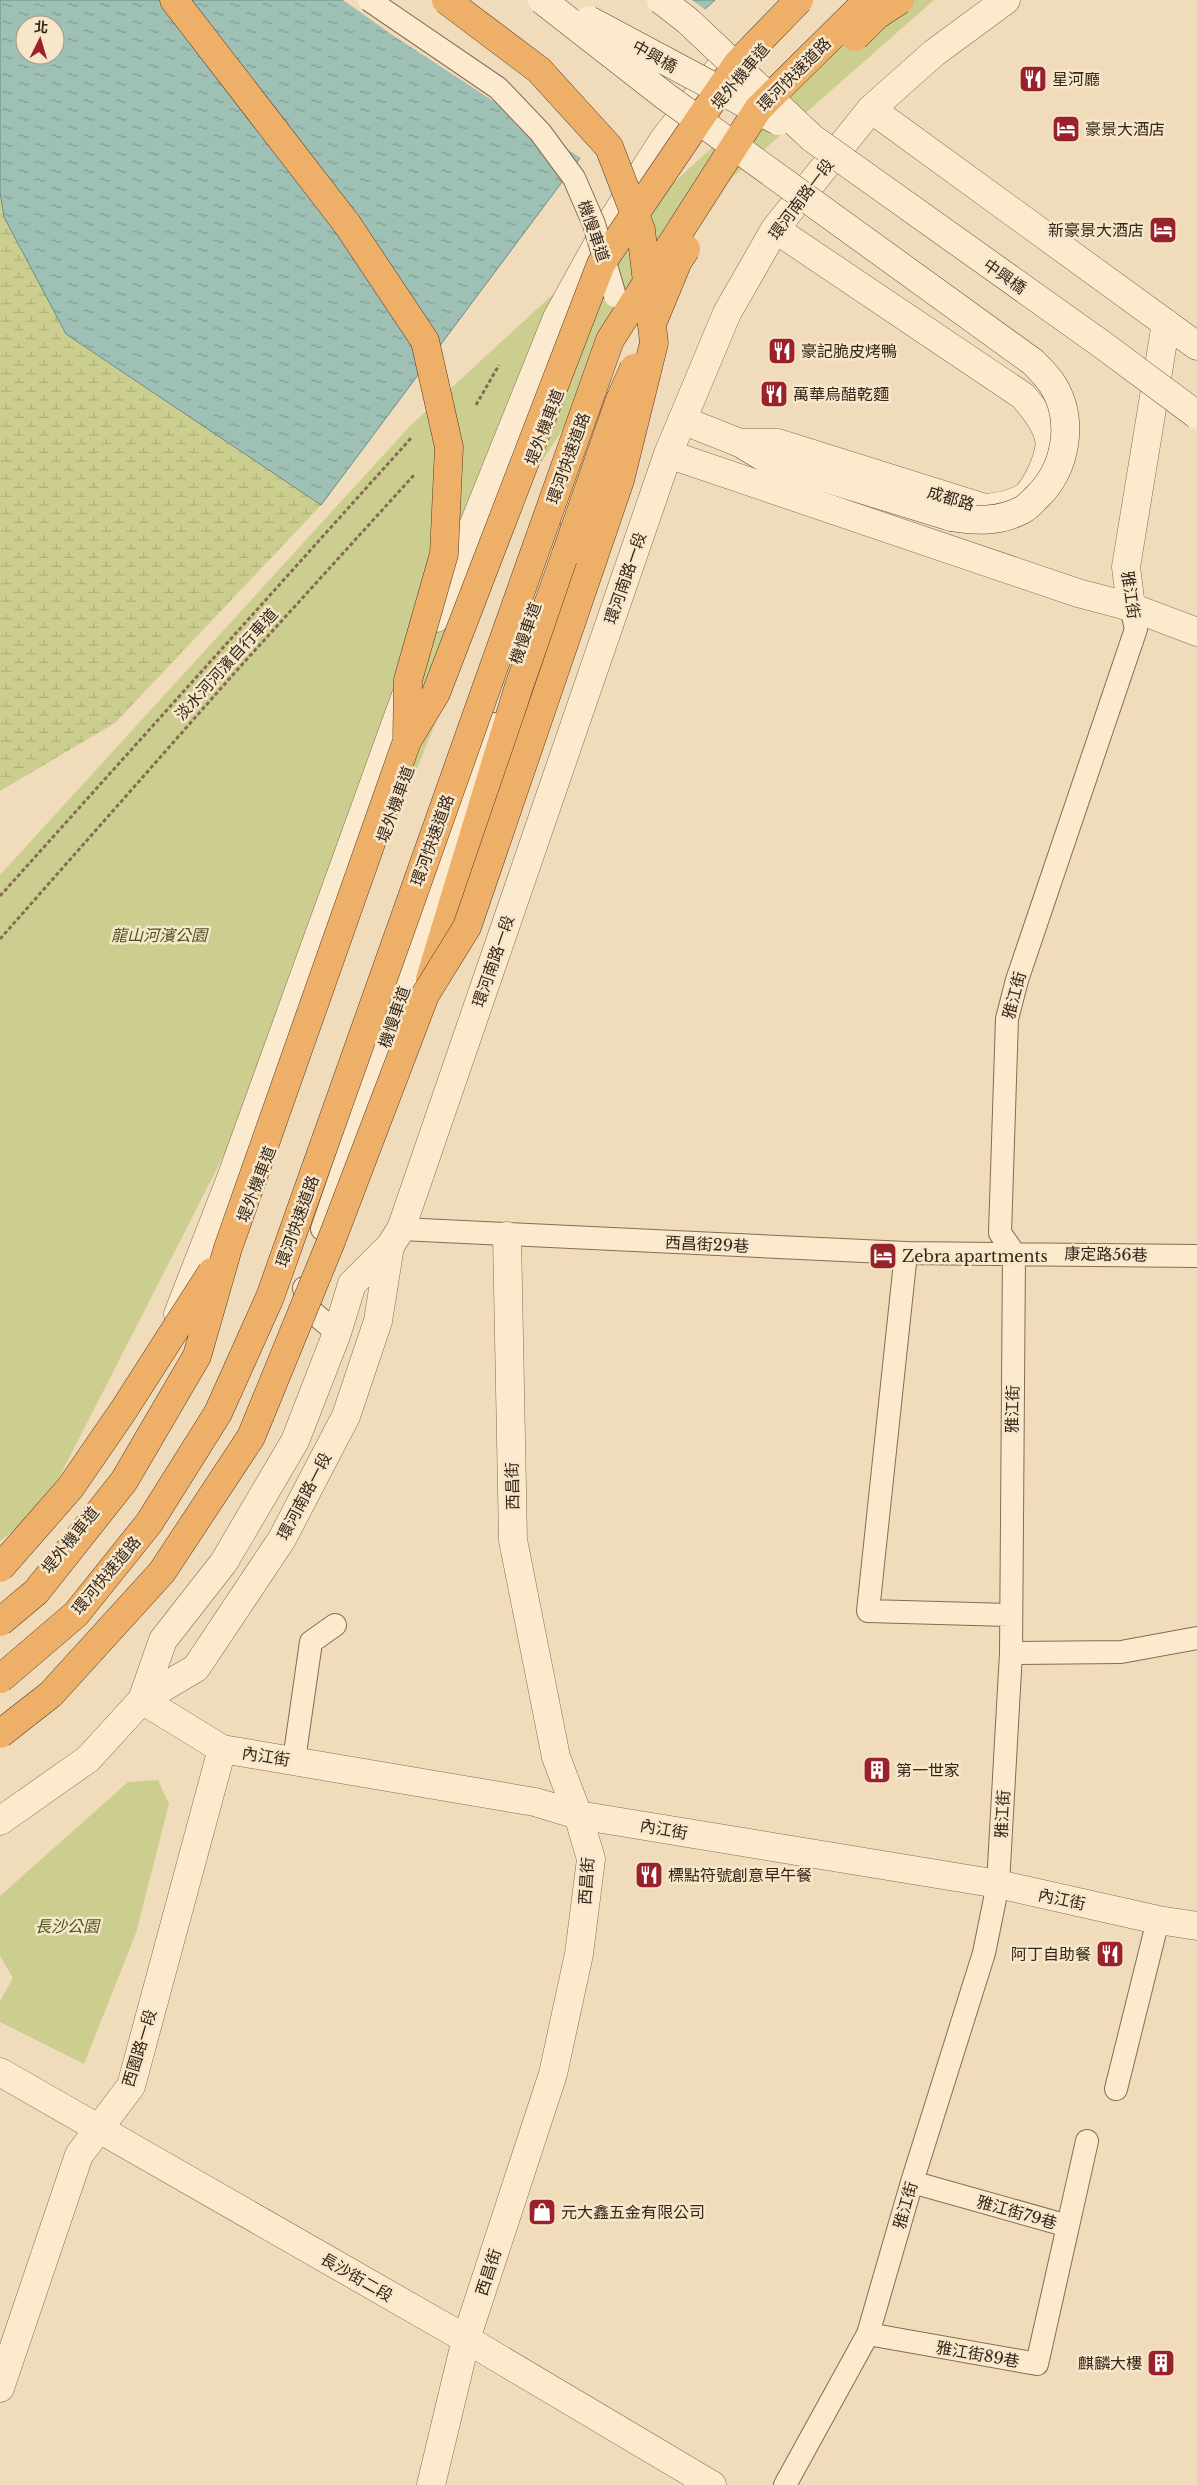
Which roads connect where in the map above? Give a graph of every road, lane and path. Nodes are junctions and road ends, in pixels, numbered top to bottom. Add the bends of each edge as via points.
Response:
1 (174, 0) edge
2 (370, 0) edge
3 (446, 0) edge
4 (542, 0) edge
5 (553, 0) edge
6 (661, 0) edge
7 (781, 0) edge
8 (799, 0) edge
9 (808, 0) edge
10 (868, 0) edge
11 (900, 0) edge
12 (1006, 0) edge
13 (872, 109) junction
14 (812, 138) junction
15 (775, 229) junction
16 (1166, 323) junction
17 (1197, 346) edge
18 (1197, 415) edge
19 (682, 420) junction
20 (419, 433) dead end
21 (740, 442) junction
22 (668, 454) junction
23 (415, 474) dead end
24 (1131, 607) junction
25 (1197, 632) edge
26 (407, 741) junction
27 (0, 896) edge
28 (0, 939) edge
29 (425, 995) junction
30 (507, 1236) junction
31 (396, 1237) junction
32 (228, 1248) junction
33 (906, 1253) junction
34 (1014, 1253) junction
35 (1197, 1256) edge
36 (337, 1333) junction
37 (0, 1568) edge
38 (0, 1578) edge
39 (0, 1614) edge
40 (1009, 1614) junction
41 (0, 1622) edge
42 (335, 1625) dead end
43 (1197, 1638) edge
44 (1011, 1653) junction
45 (0, 1679) edge
46 (142, 1700) junction
47 (0, 1734) edge
48 (222, 1749) junction
49 (294, 1760) junction
50 (578, 1815) junction
51 (0, 1821) edge
52 (998, 1884) junction
53 (1158, 1920) junction
54 (1197, 1926) edge
55 (0, 2072) edge
56 (1116, 2089) dead end
57 (101, 2129) junction
58 (1087, 2142) dead end
59 (912, 2182) junction
60 (1068, 2226) junction
61 (868, 2334) junction
62 (466, 2339) junction
63 (0, 2388) edge
64 (431, 2485) edge
65 (712, 2485) edge
66 (786, 2485) edge

1 - 26 highway, bridge via 347,224 425,341 449,447 444,554 408,680
2 - 36 lane, 機慢車道, bridge via 498,88 540,132 574,178 594,224 615,296 614,355 580,472 303,1284 308,1308
3 - 29 highway, bridge via 539,70 609,147 641,230 654,343 620,480 467,926
4 - 21 street, bridge via 665,96 1033,362 1053,385 1064,413 1065,441 1058,469 1024,510 999,519 976,521 951,517 770,460
5 - 14 street, 中興橋, bridge
6 - 14 street, 中興橋, bridge via 688,21
7 - 38 street, 堤外機車道 via 723,63 664,139 601,238 557,318 414,674 231,1178 163,1351 102,1460 13,1567
8 - 26 highway, bridge via 737,64 601,264 436,693
9 - 39 street, 堤外機車道 via 732,82 681,150 621,246 545,420 504,535 440,681 255,1189 184,1369 122,1477 32,1587
10 - 45 highway, 環河快速道路, bridge via 758,109 610,340 270,1297 218,1413 149,1523 76,1614
11 - 29 highway, bridge via 877,15 768,120 678,261 620,402 519,686
12 - 13 street, 環河南路一段 via 934,53
13 - 15 street, 環河南路一段
13 - 16 street
14 - 18 street, 中興橋, bridge
15 - 19 street, 環河南路一段 via 727,313
15 - 21 street, 成都路 via 1023,396 1040,417 1050,440 1047,462 1027,496 1006,506 985,508 778,443
16 - 17 street
16 - 24 street, 雅江街 via 1126,567
19 - 21 street, 成都路
19 - 22 street, 環河南路一段
20 - 27 path via 410,437
22 - 24 street
22 - 31 street, 環河南路一段
23 - 28 path, 淡水河河濱自行車道
24 - 25 street
24 - 34 lane, 雅江街 via 1136,629 1017,980 1007,1019 1000,1233
26 - 32 highway, bridge
29 - 47 highway, bridge via 330,1244 250,1437 162,1572 51,1694
30 - 31 lane, 西昌街29巷
30 - 33 lane, 西昌街29巷
30 - 50 street, 西昌街 via 513,1540 556,1757
31 - 36 street, 環河南路一段 via 352,1284
31 - 46 street, 環河南路一段 via 378,1321 346,1416 282,1539 196,1668
32 - 37 highway, bridge via 70,1488
32 - 41 highway, bridge via 197,1356 124,1481 36,1592
33 - 34 lane, 西昌街29巷
33 - 40 lane via 868,1611
34 - 35 lane, 康定路56巷
34 - 40 lane, 雅江街
36 - 46 street, 環河南路一段 via 295,1441 224,1562 163,1640
40 - 44 lane, 雅江街
42 - 49 lane via 312,1642
43 - 44 lane via 1121,1652
44 - 52 lane, 雅江街
46 - 48 street, 內江街
46 - 51 street, 環河南路一段 via 88,1759
48 - 49 street, 內江街
48 - 57 street, 西園路一段 via 131,2086
49 - 50 street, 內江街 via 536,1802
50 - 52 street, 內江街
50 - 62 street, 西昌街 via 591,1858 579,1954 553,2074
52 - 53 street, 內江街
52 - 59 lane, 雅江街 via 984,1953
53 - 54 street, 內江街
53 - 56 lane
55 - 57 street, 長沙街二段
57 - 62 street, 長沙街二段
57 - 63 street, 西園路一段 via 79,2155
58 - 60 lane, 雅江街79巷
59 - 60 lane, 雅江街79巷
59 - 61 lane, 雅江街
60 - 61 lane, 雅江街89巷 via 1037,2364
61 - 66 lane, 雅江街
62 - 64 street, 西昌街
62 - 65 street, 長沙街二段

